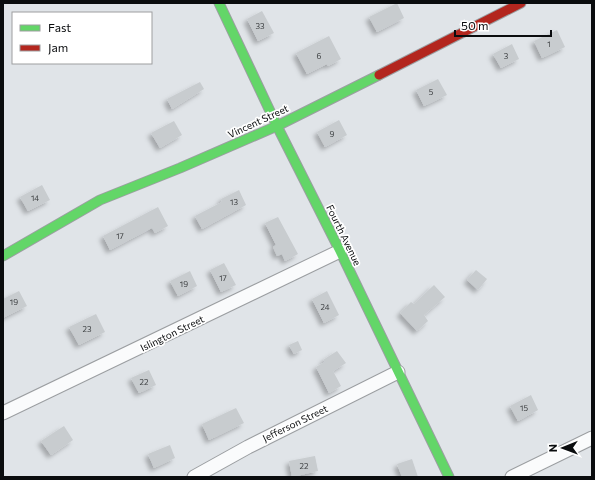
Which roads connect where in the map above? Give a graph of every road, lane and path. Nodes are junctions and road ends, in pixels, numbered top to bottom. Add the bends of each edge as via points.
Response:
1 (220, 3) edge
2 (521, 3) edge
3 (277, 126) junction
4 (340, 251) junction
5 (3, 256) edge
6 (398, 372) junction
7 (3, 413) edge
8 (592, 438) edge
9 (194, 477) edge
10 (449, 477) edge
11 (512, 477) edge

1 - 3 street, Fourth Avenue
2 - 3 street, Vincent Street
3 - 4 street, Fourth Avenue
3 - 5 street, Vincent Street via 100,200
4 - 6 street, Fourth Avenue
4 - 7 street, Islington Street
6 - 9 street, Jefferson Street
6 - 10 street, Fourth Avenue
8 - 11 street

